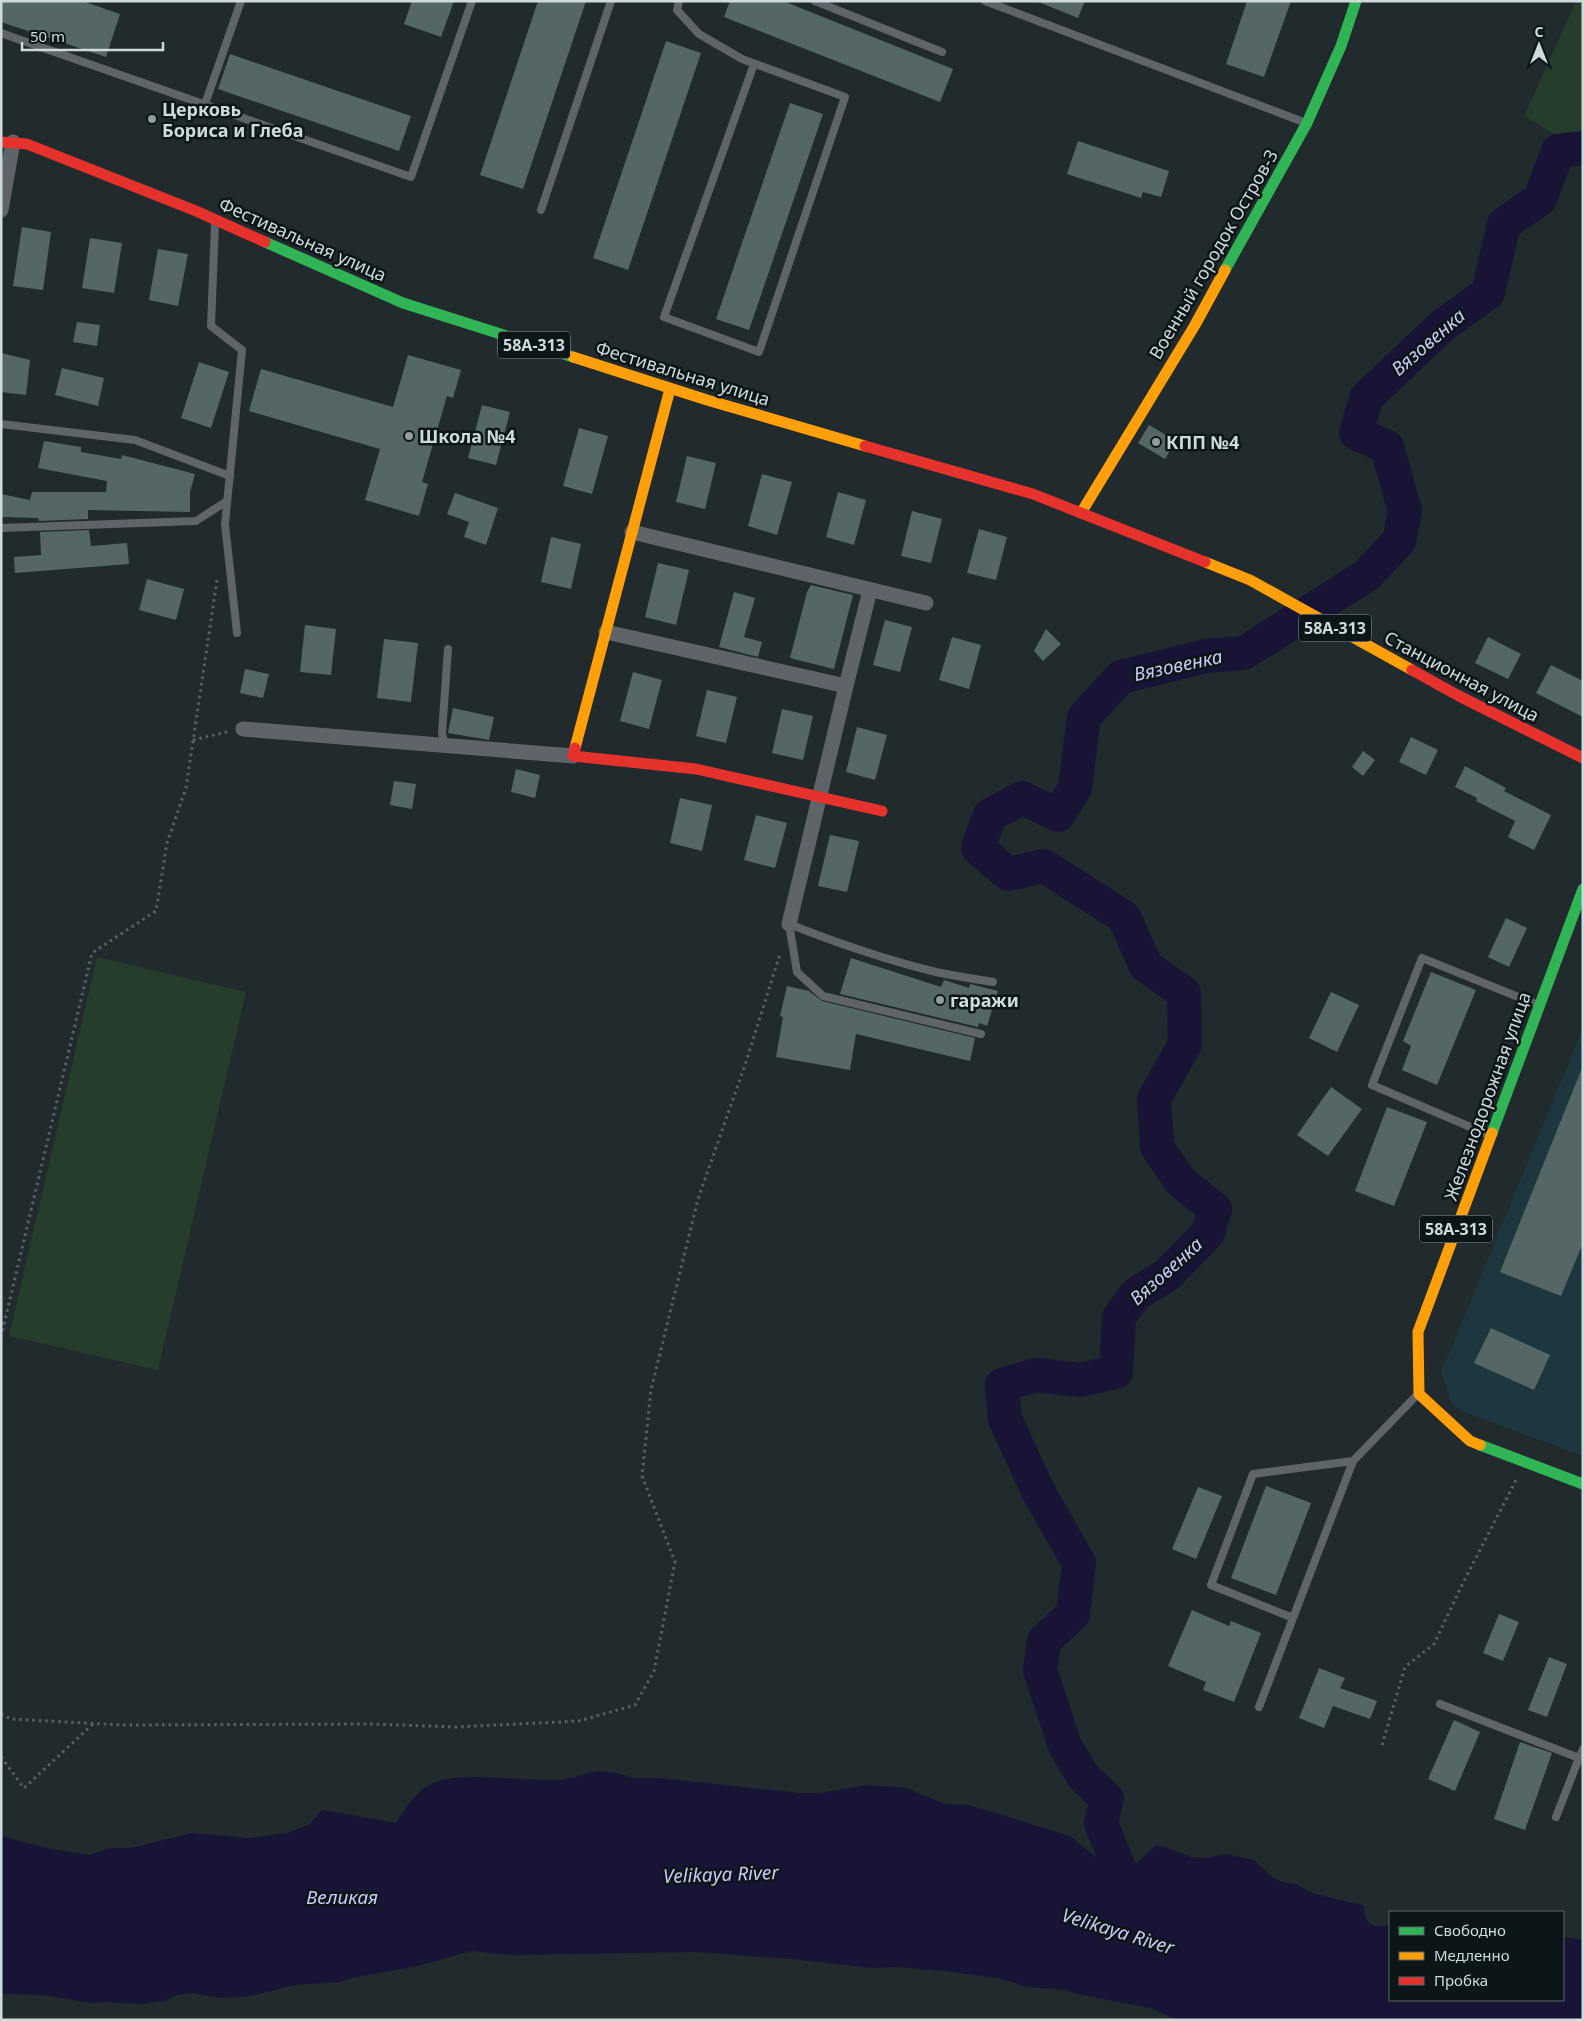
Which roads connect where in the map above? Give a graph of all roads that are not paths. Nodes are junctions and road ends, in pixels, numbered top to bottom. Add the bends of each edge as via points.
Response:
1 (241, 1) edge
2 (472, 1) edge
3 (611, 1) edge
4 (678, 1) edge
5 (815, 1) edge
6 (985, 1) edge
7 (1356, 1) edge
8 (1, 33) edge
9 (942, 52) dead end
10 (754, 64) junction
11 (205, 104) junction
12 (1307, 123) junction
13 (7, 142) edge
14 (1, 210) edge
15 (541, 210) dead end
16 (216, 219) junction
17 (670, 389) junction
18 (1, 424) edge
19 (230, 476) junction
20 (227, 501) junction
21 (1081, 513) junction
22 (1, 528) edge
23 (632, 532) junction
24 (870, 590) junction
25 (926, 603) dead end
26 (606, 632) junction
27 (236, 633) dead end
28 (448, 649) dead end
29 (846, 686) junction
30 (244, 728) road end
31 (445, 746) junction
32 (573, 756) junction
33 (1583, 758) edge
34 (819, 798) junction
35 (882, 811) dead end
36 (1583, 889) edge
37 (789, 924) junction
38 (993, 982) dead end
39 (1539, 1005) junction
40 (981, 1034) dead end
41 (1491, 1136) junction
42 (1418, 1394) junction
43 (1352, 1461) junction
44 (1583, 1484) edge
45 (1293, 1618) junction
46 (1440, 1704) dead end
47 (1258, 1707) dead end
48 (1583, 1749) edge
49 (1579, 1758) junction
50 (1556, 1817) dead end

1 - 11 lane
2 - 11 lane via 411,177
3 - 15 lane
4 - 10 lane via 678,10 698,34
5 - 9 lane
6 - 12 lane
7 - 12 main road, Военный городок Остров-3 via 1341,46
8 - 11 lane
10 - 10 lane via 664,317 759,352 845,97
12 - 21 main road, Военный городок Остров-3 via 1195,326
13 - 14 street
13 - 16 main road, Фестивальная улица / 58А-313 via 27,144
16 - 17 main road, Фестивальная улица / 58А-313 via 404,302
16 - 19 lane via 211,326 242,350
17 - 21 main road, Фестивальная улица / 58А-313 via 1033,494
17 - 23 main road
18 - 19 lane via 135,440
19 - 20 lane
20 - 22 lane via 196,521
20 - 27 lane via 225,524
21 - 33 main road, Станционная улица / 58А-313 via 1250,580 1459,696
23 - 24 street
23 - 26 main road
24 - 25 street
24 - 29 street
26 - 29 street
26 - 32 main road
28 - 31 lane via 442,733
29 - 34 street
30 - 31 street
31 - 32 street
32 - 34 main road via 696,769
34 - 35 main road
34 - 37 street
36 - 39 main road, Железнодорожная улица / 58А-313
37 - 38 lane via 902,963
37 - 40 lane via 797,972 823,996
39 - 41 main road, Железнодорожная улица / 58А-313
39 - 41 lane via 1422,958 1372,1085
41 - 42 main road, Железнодорожная улица / 58А-313 via 1418,1332
42 - 43 lane
42 - 44 main road via 1470,1441
43 - 45 lane
43 - 45 lane via 1253,1474 1211,1585
45 - 47 lane
46 - 49 lane
48 - 49 lane
49 - 50 lane

